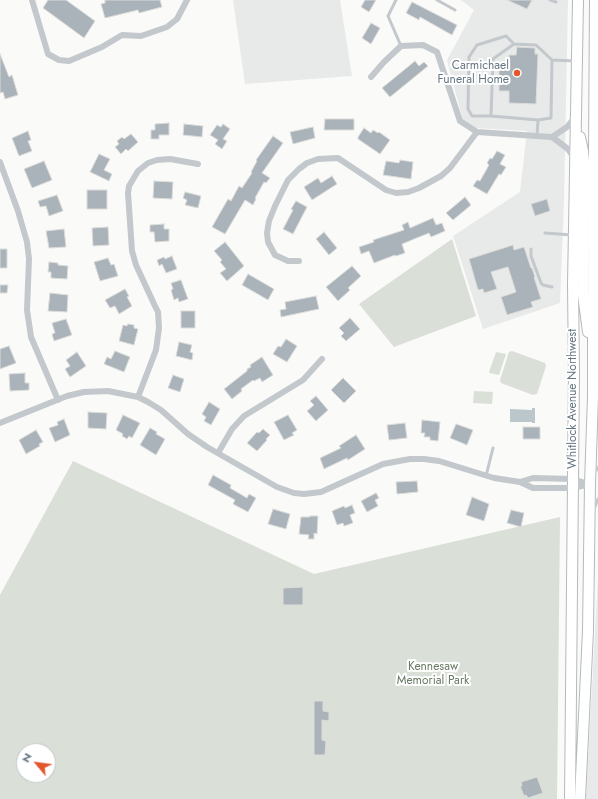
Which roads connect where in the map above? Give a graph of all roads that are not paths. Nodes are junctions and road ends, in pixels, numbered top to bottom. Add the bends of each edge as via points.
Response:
1 (32, 0) edge
2 (187, 0) edge
3 (396, 0) edge
4 (437, 0) edge
5 (550, 0) edge
6 (572, 0) edge
7 (578, 0) edge
8 (595, 0) edge
9 (556, 2) dead end
10 (455, 10) dead end
11 (577, 13) junction
12 (514, 44) junction
13 (401, 46) junction
14 (552, 60) junction
15 (577, 61) junction
16 (371, 77) dead end
17 (577, 114) junction
18 (491, 116) junction
19 (538, 120) junction
20 (576, 128) junction
21 (477, 132) junction
22 (537, 136) junction
23 (552, 137) junction
24 (576, 160) junction
25 (0, 162) edge
26 (198, 164) dead end
27 (596, 212) edge
28 (545, 233) dead end
29 (587, 234) edge
30 (531, 249) dead end
31 (598, 258) edge
32 (299, 261) dead end
33 (593, 274) junction
34 (552, 287) dead end
35 (593, 350) junction
36 (322, 359) dead end
37 (138, 397) junction
38 (58, 400) junction
39 (0, 424) edge
40 (493, 448) dead end
41 (218, 454) junction
42 (591, 456) junction
43 (598, 470) edge
44 (486, 476) junction
45 (520, 482) junction
46 (573, 484) junction
47 (594, 484) edge
48 (598, 499) edge
49 (590, 526) junction
50 (570, 799) edge
51 (580, 799) edge

1 - 2 street via 48,54 59,60 69,61 122,36 141,36 167,27 176,19
3 - 13 lane via 388,16
4 - 10 lane
5 - 9 lane
6 - 11 highway
7 - 11 highway, Whitlock Avenue Northwest
8 - 27 highway, Whitlock Avenue Northwest
11 - 15 highway, Whitlock Avenue Northwest
12 - 14 lane via 536,45
12 - 18 lane via 493,59
12 - 18 lane via 506,36 477,45 469,57 468,109 472,116
13 - 16 street
13 - 21 street via 423,45 437,52 460,122
14 - 15 lane
14 - 19 lane via 551,118
15 - 17 highway, Whitlock Avenue Northwest
17 - 20 highway, Whitlock Avenue Northwest
17 - 23 street via 567,127
18 - 19 lane
19 - 22 lane
20 - 24 highway, Whitlock Avenue Northwest
20 - 29 highway via 583,151
21 - 22 street
21 - 32 street via 441,176 408,192 396,193 386,190 338,158 318,159 298,169 288,180 275,206 267,233 268,242 275,255 288,261
22 - 23 street
23 - 24 street
24 - 29 highway, Whitlock Avenue Northwest
25 - 38 street via 27,242 27,310 31,337
26 - 37 street via 170,159 157,160 138,171 130,186 132,251 158,312 159,328 156,350
27 - 29 highway, Whitlock Avenue Northwest
28 - 29 lane
29 - 33 highway, Whitlock Avenue Northwest
29 - 35 highway via 584,307
29 - 46 highway, Whitlock Avenue Northwest via 573,292
30 - 34 lane via 540,283
31 - 33 highway
33 - 35 highway, Whitlock Avenue Northwest
35 - 42 highway, Whitlock Avenue Northwest
36 - 41 street via 303,380 244,416 232,429
37 - 38 street via 96,391
37 - 41 street via 161,410 197,441
38 - 39 street
40 - 44 lane
41 - 44 street via 277,487 304,494 321,492 383,464 410,459 439,461
42 - 43 lane
42 - 47 highway, Whitlock Avenue Northwest
44 - 45 street
45 - 46 street via 533,478
45 - 46 street via 533,488
46 - 47 street
46 - 50 highway, Whitlock Avenue Northwest
47 - 49 highway, Whitlock Avenue Northwest
48 - 49 lane
49 - 51 highway, Whitlock Avenue Northwest

